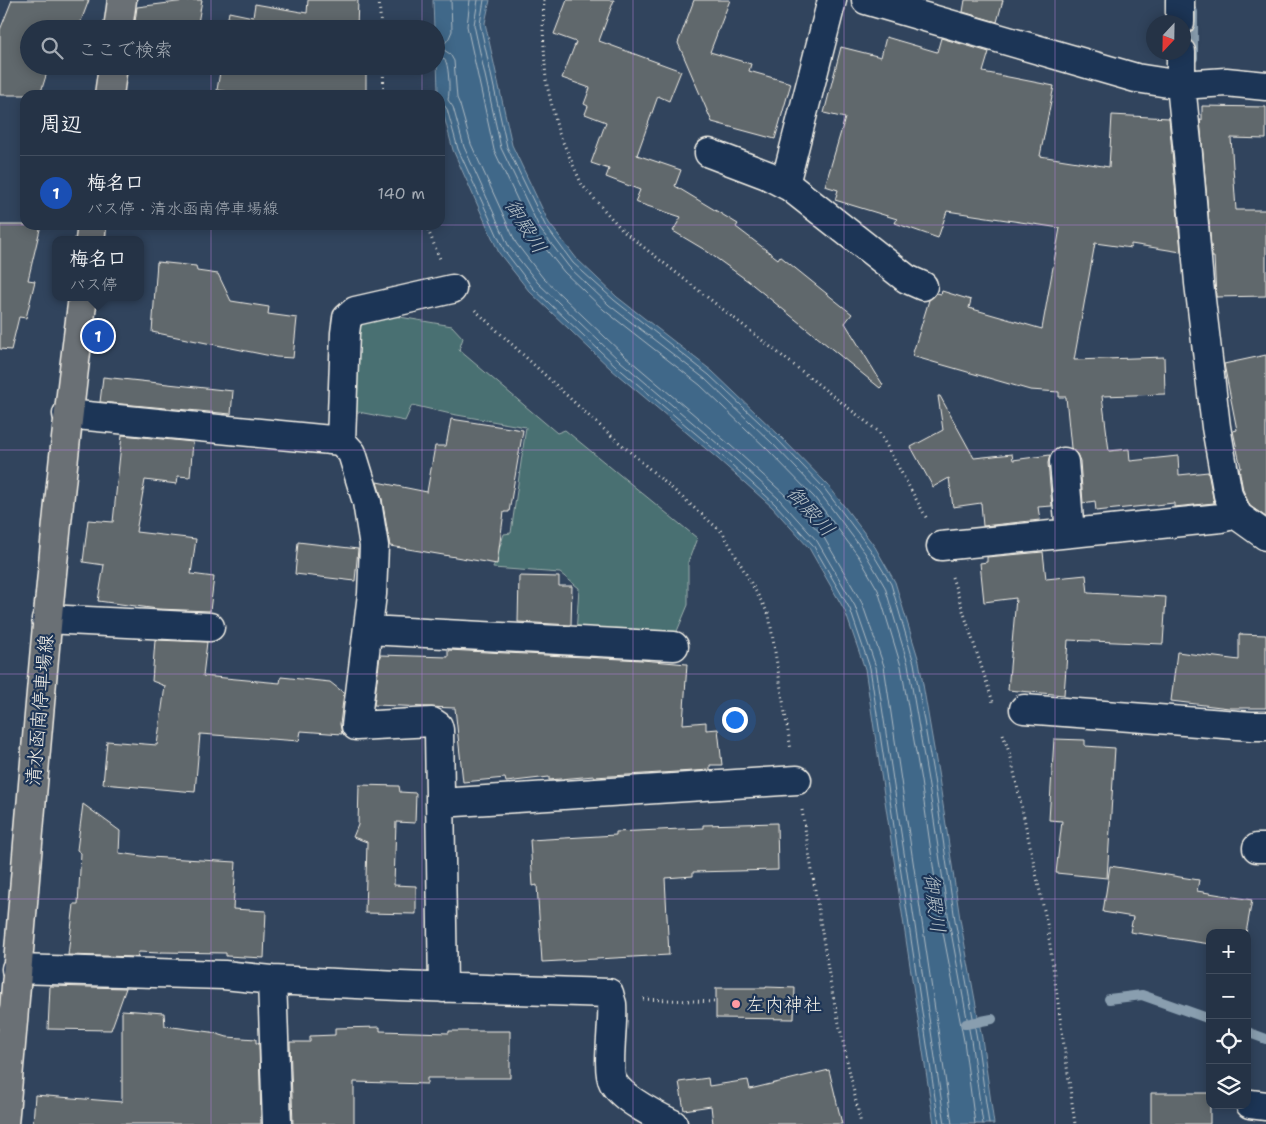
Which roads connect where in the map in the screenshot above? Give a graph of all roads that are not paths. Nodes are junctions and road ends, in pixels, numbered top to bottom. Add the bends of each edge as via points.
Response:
1 (122, 0) edge
2 (832, 0) edge
3 (866, 0) edge
4 (1180, 0) edge
5 (944, 11) edge
6 (1180, 15) edge
7 (119, 20) edge
8 (1180, 60) edge
9 (112, 75) edge
10 (1181, 85) junction
11 (1266, 86) edge
12 (110, 90) edge
13 (709, 153) dead end
14 (785, 184) junction
15 (923, 286) dead end
16 (452, 289) dead end
17 (82, 301) edge
18 (67, 414) junction
19 (341, 440) junction
20 (1064, 462) dead end
21 (1237, 514) junction
22 (1070, 533) junction
23 (1266, 536) edge
24 (941, 546) road end
25 (46, 619) junction
26 (210, 627) dead end
27 (368, 630) junction
28 (674, 646) dead end
29 (1024, 709) dead end
30 (1266, 726) edge
31 (797, 780) dead end
32 (440, 803) junction
33 (16, 969) junction
34 (272, 980) junction
35 (443, 988) junction
36 (3, 1096) edge
37 (4, 1124) edge
38 (277, 1124) edge
39 (672, 1124) edge

1 - 7 main road
2 - 14 street
3 - 5 street
4 - 6 street
5 - 10 street via 1136,78
8 - 10 street
9 - 12 main road
10 - 11 street via 1226,82
10 - 21 street via 1216,427 1228,495
13 - 14 street
14 - 15 street via 907,279
16 - 19 street via 355,311 347,318
17 - 18 main road, 清水函南停車場線
18 - 19 street
18 - 25 main road, 清水函南停車場線
19 - 27 street via 352,452 372,529 374,546
20 - 22 street
21 - 22 street
21 - 23 street
22 - 24 street
25 - 26 street
25 - 33 main road, 清水函南停車場線
27 - 28 street
27 - 32 street via 356,726 432,722 438,726
29 - 30 street
31 - 32 street
32 - 35 street
33 - 34 street via 224,975
33 - 36 main road, 清水函南停車場線
34 - 35 street
34 - 38 street
35 - 39 street via 609,995 612,1005 612,1081 640,1107
36 - 37 main road, 清水函南停車場線

